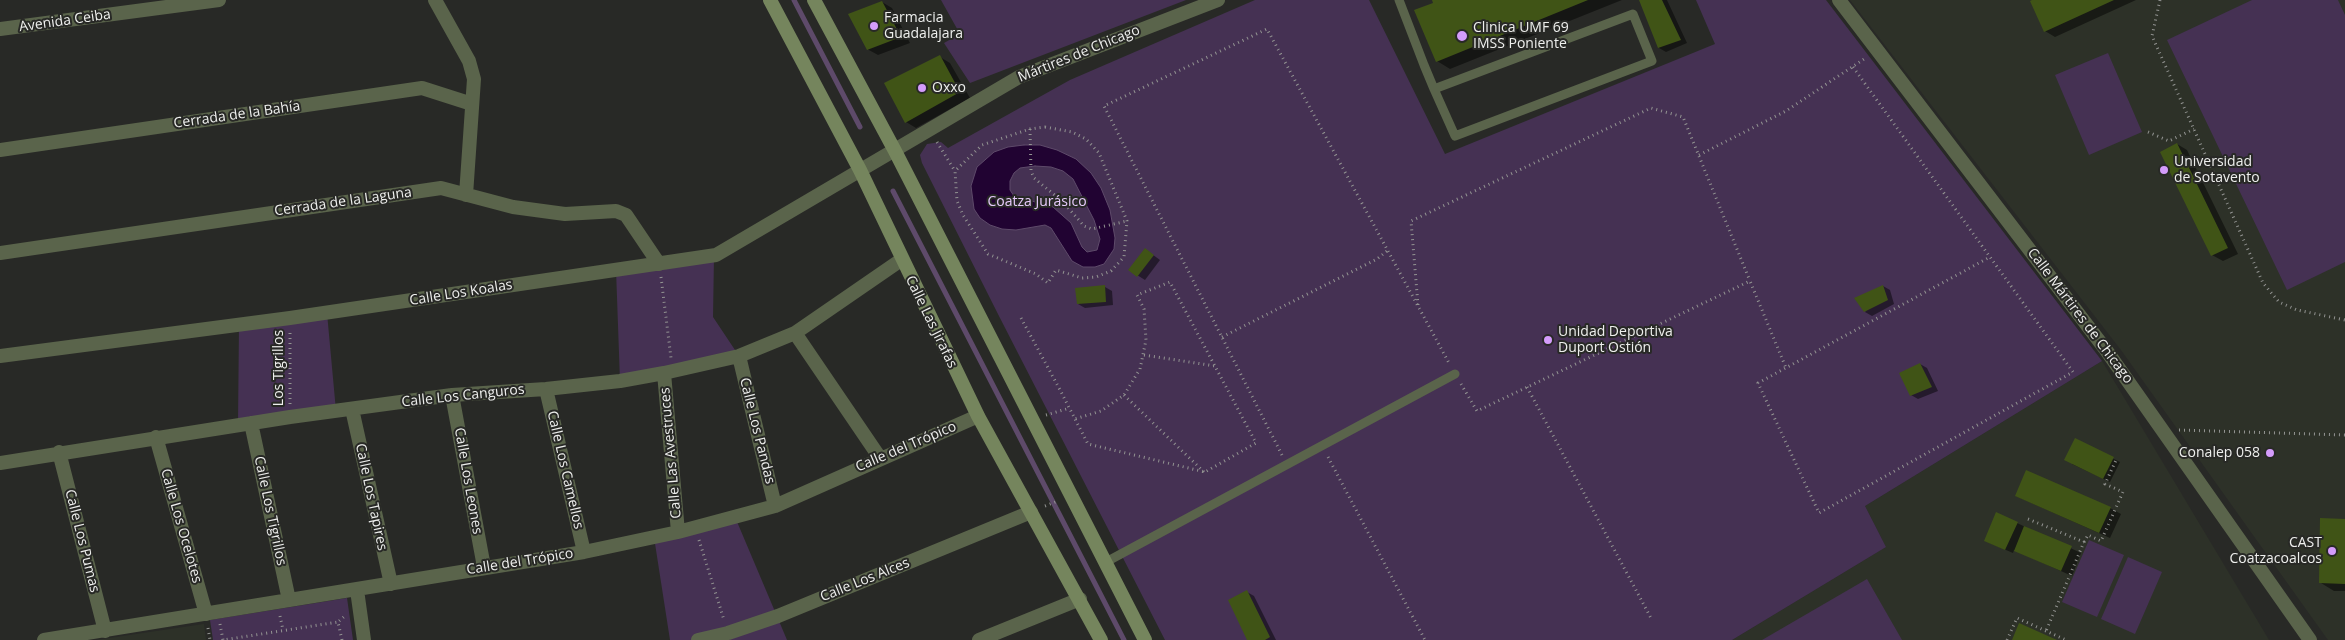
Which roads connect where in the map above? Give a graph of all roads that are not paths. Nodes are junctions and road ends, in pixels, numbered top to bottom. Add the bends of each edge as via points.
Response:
1 (219, 0) edge
2 (435, 0) edge
3 (770, 0) edge
4 (814, 0) edge
5 (1218, 0) edge
6 (1400, 0) edge
7 (1839, 0) edge
8 (0, 29) edge
9 (1434, 89) junction
10 (472, 104) junction
11 (0, 150) edge
12 (895, 151) junction
13 (860, 170) junction
14 (466, 194) junction
15 (0, 253) edge
16 (901, 260) junction
17 (659, 264) junction
18 (795, 333) junction
19 (0, 356) edge
20 (739, 356) junction
21 (668, 372) junction
22 (1455, 374) road end
23 (546, 388) junction
24 (452, 394) junction
25 (352, 409) junction
26 (978, 416) junction
27 (251, 423) junction
28 (156, 437) junction
29 (59, 452) junction
30 (880, 458) junction
31 (0, 463) edge
32 (775, 506) junction
33 (1031, 512) junction
34 (678, 532) junction
35 (584, 552) junction
36 (1106, 562) junction
37 (484, 567) junction
38 (390, 584) junction
39 (357, 590) junction
40 (289, 600) junction
41 (1080, 600) junction
42 (212, 613) junction
43 (105, 631) junction
44 (44, 640) edge
45 (364, 640) edge
46 (698, 640) edge
47 (980, 640) edge
48 (1101, 640) edge
49 (1145, 640) edge
50 (2310, 640) edge

1 - 8 street, Avenida Ceiba
2 - 10 street via 469,61 474,80
3 - 13 main road, Calle Las Jirafas
4 - 12 main road
5 - 12 street, Mártires de Chicago via 1018,78
6 - 9 lane
7 - 50 street, Calle Mártires de Chicago via 2100,342
9 - 9 lane via 1455,136 1652,61 1633,14
10 - 11 street, Cerrada de la Bahía via 422,88
10 - 14 street
12 - 13 street, Calle Los Koalas
12 - 36 main road
13 - 16 main road, Calle Las Jirafas
13 - 17 street, Calle Los Koalas via 716,254
14 - 15 street, Cerrada de la Laguna via 441,188
14 - 17 street, Cerrada de la Laguna via 513,208 565,214 616,211 626,215
16 - 18 street, Calle Los Canguros
16 - 26 main road, Calle Las Jirafas
17 - 19 street, Calle Los Koalas
18 - 20 street, Calle Los Canguros
18 - 30 street
20 - 21 street, Calle Los Canguros
20 - 32 street, Calle Los Pandas
21 - 23 street, Calle Los Canguros via 620,381
21 - 34 street, Calle Las Avestruces
22 - 36 lane
23 - 24 street, Calle Los Canguros
23 - 35 street, Calle Los Camellos
24 - 25 street, Calle Los Canguros
24 - 37 street, Calle Los Leones
25 - 27 street, Calle Los Canguros
25 - 38 street, Calle Los Tapires
26 - 30 street, Calle del Trópico
26 - 33 main road, Calle Las Jirafas
27 - 28 street, Calle Los Canguros
27 - 40 street, Calle Los Tigrillos
28 - 29 street, Calle Los Canguros
28 - 42 street, Calle Los Ocelotes
29 - 31 street, Calle Los Canguros
29 - 43 street, Calle Los Pumas
30 - 32 street, Calle del Trópico
32 - 34 street, Calle del Trópico
33 - 41 main road, Calle Las Jirafas
33 - 46 street, Calle Los Alces via 778,616
34 - 35 street, Calle del Trópico
35 - 37 street, Calle del Trópico
36 - 49 main road
37 - 38 street, Calle del Trópico
38 - 39 street, Calle del Trópico
39 - 40 street, Calle del Trópico
39 - 45 street
40 - 42 street, Calle del Trópico
41 - 47 street
41 - 48 main road, Calle Las Jirafas
42 - 43 street, Calle del Trópico
43 - 44 street, Calle del Trópico

